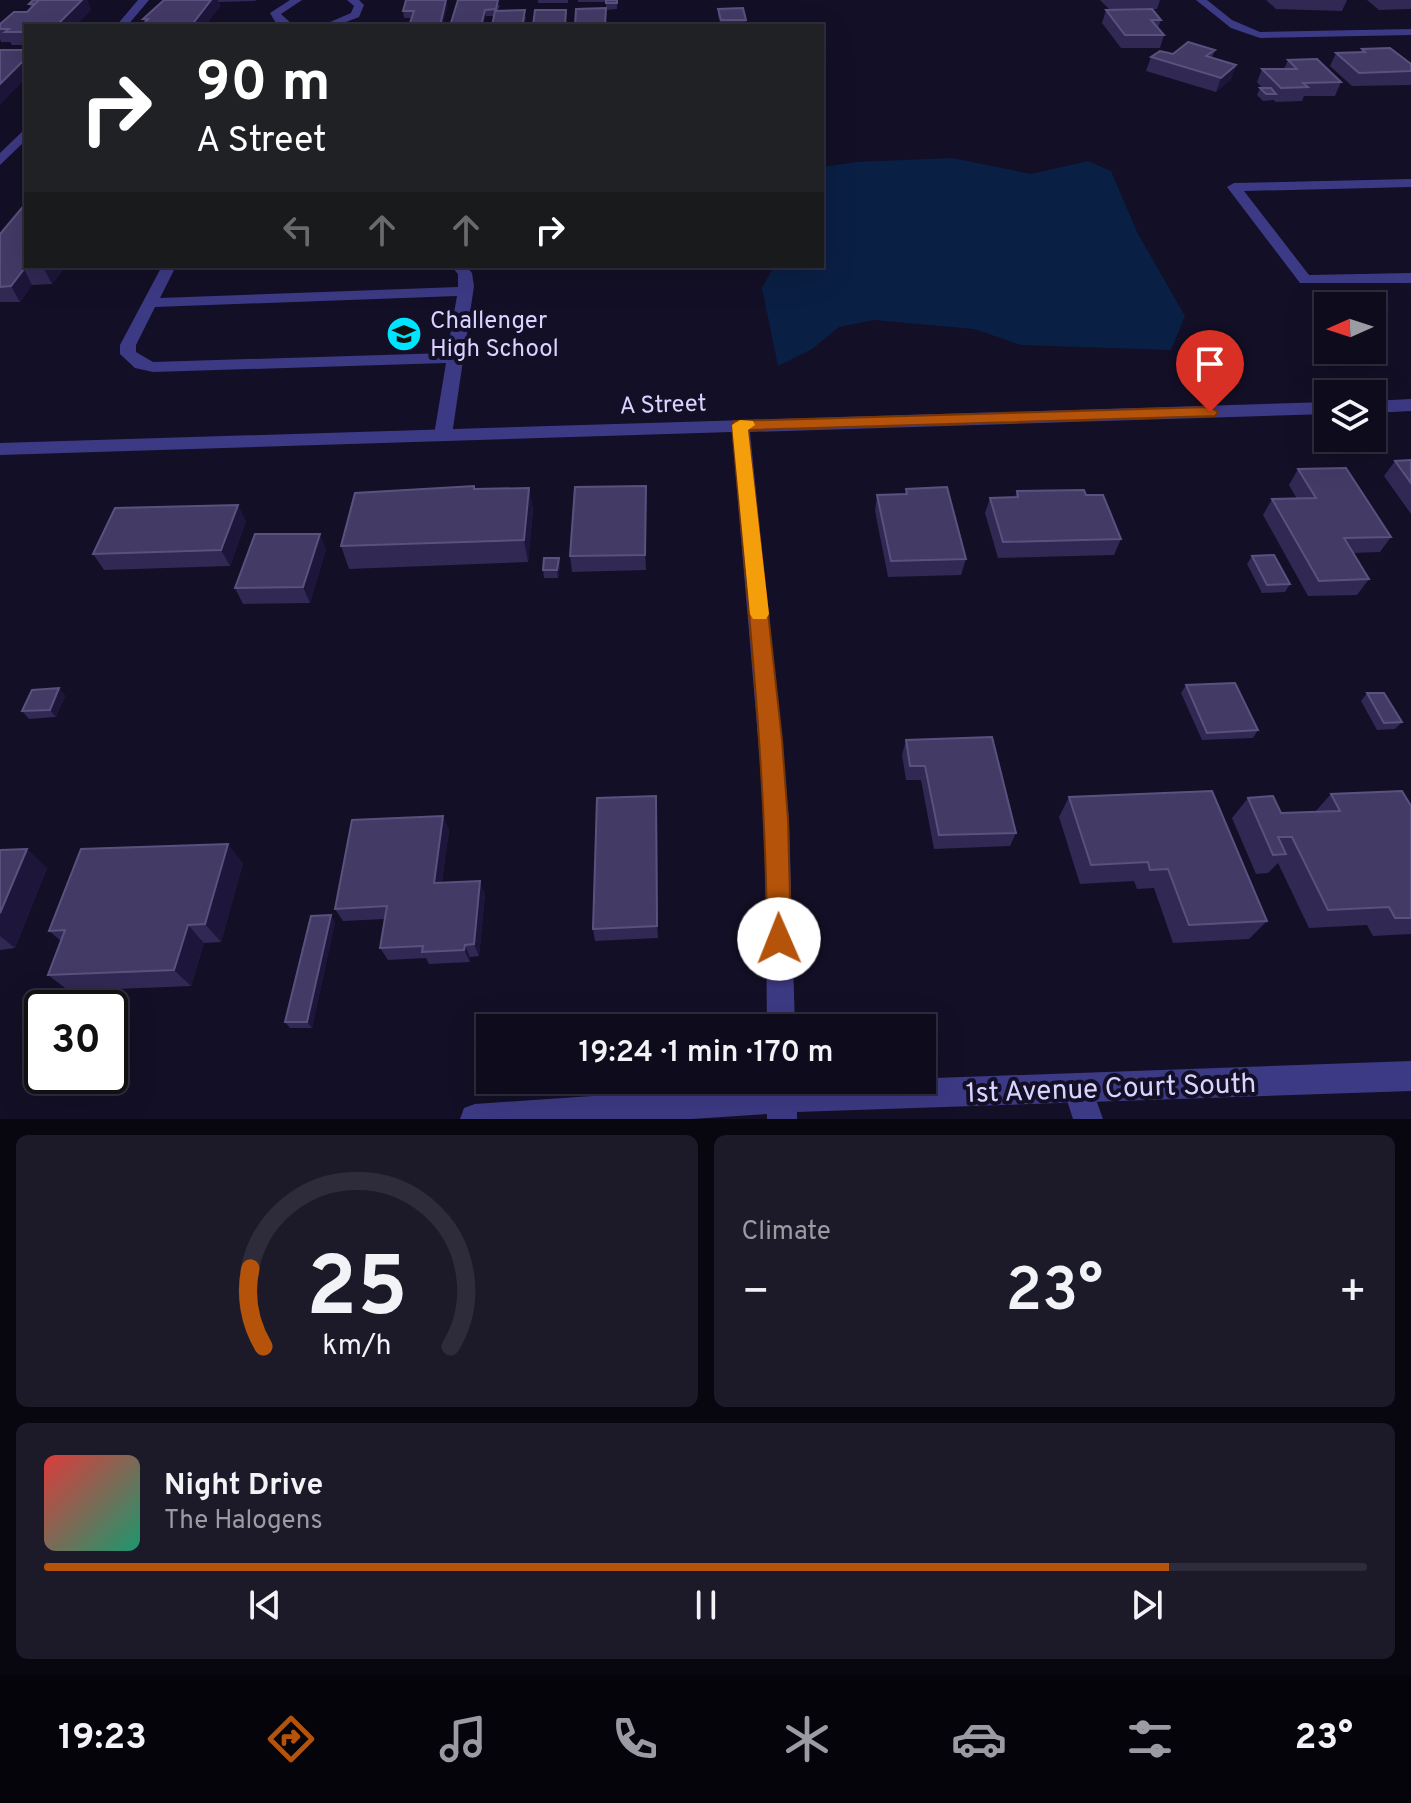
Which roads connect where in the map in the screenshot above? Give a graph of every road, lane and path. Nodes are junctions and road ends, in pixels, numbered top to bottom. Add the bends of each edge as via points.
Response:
1 (144, 0) edge
2 (352, 0) edge
3 (1201, 0) edge
4 (291, 1) edge
5 (123, 24) edge
6 (284, 24) edge
7 (331, 24) edge
8 (1411, 32) edge
9 (24, 134) edge
10 (0, 161) edge
11 (1411, 183) edge
12 (168, 268) edge
13 (460, 268) edge
14 (1411, 278) edge
15 (465, 291) junction
16 (150, 303) junction
17 (455, 358) junction
18 (1411, 405) edge
19 (1386, 406) edge
20 (1314, 408) edge
21 (740, 425) junction
22 (443, 435) junction
23 (0, 449) edge
24 (781, 1014) edge
25 (1411, 1076) edge
26 (1078, 1088) junction
27 (782, 1099) edge
28 (475, 1119) edge
29 (1088, 1119) edge

1 - 5 street
2 - 7 street via 359,5 355,15
3 - 8 street via 1243,32
4 - 6 street via 275,13
9 - 10 street
11 - 14 street via 1234,187 1305,280
12 - 16 street
13 - 15 street
15 - 16 street
15 - 17 street
16 - 17 street via 128,354 153,367
17 - 22 street
18 - 19 street
20 - 21 street, A Street
21 - 22 street, A Street
21 - 24 street via 777,820
22 - 23 street, A Street
25 - 26 street, 1st Avenue Court South
26 - 27 street, 1st Avenue Court South
26 - 29 street
27 - 28 street, 1st Avenue Court South

